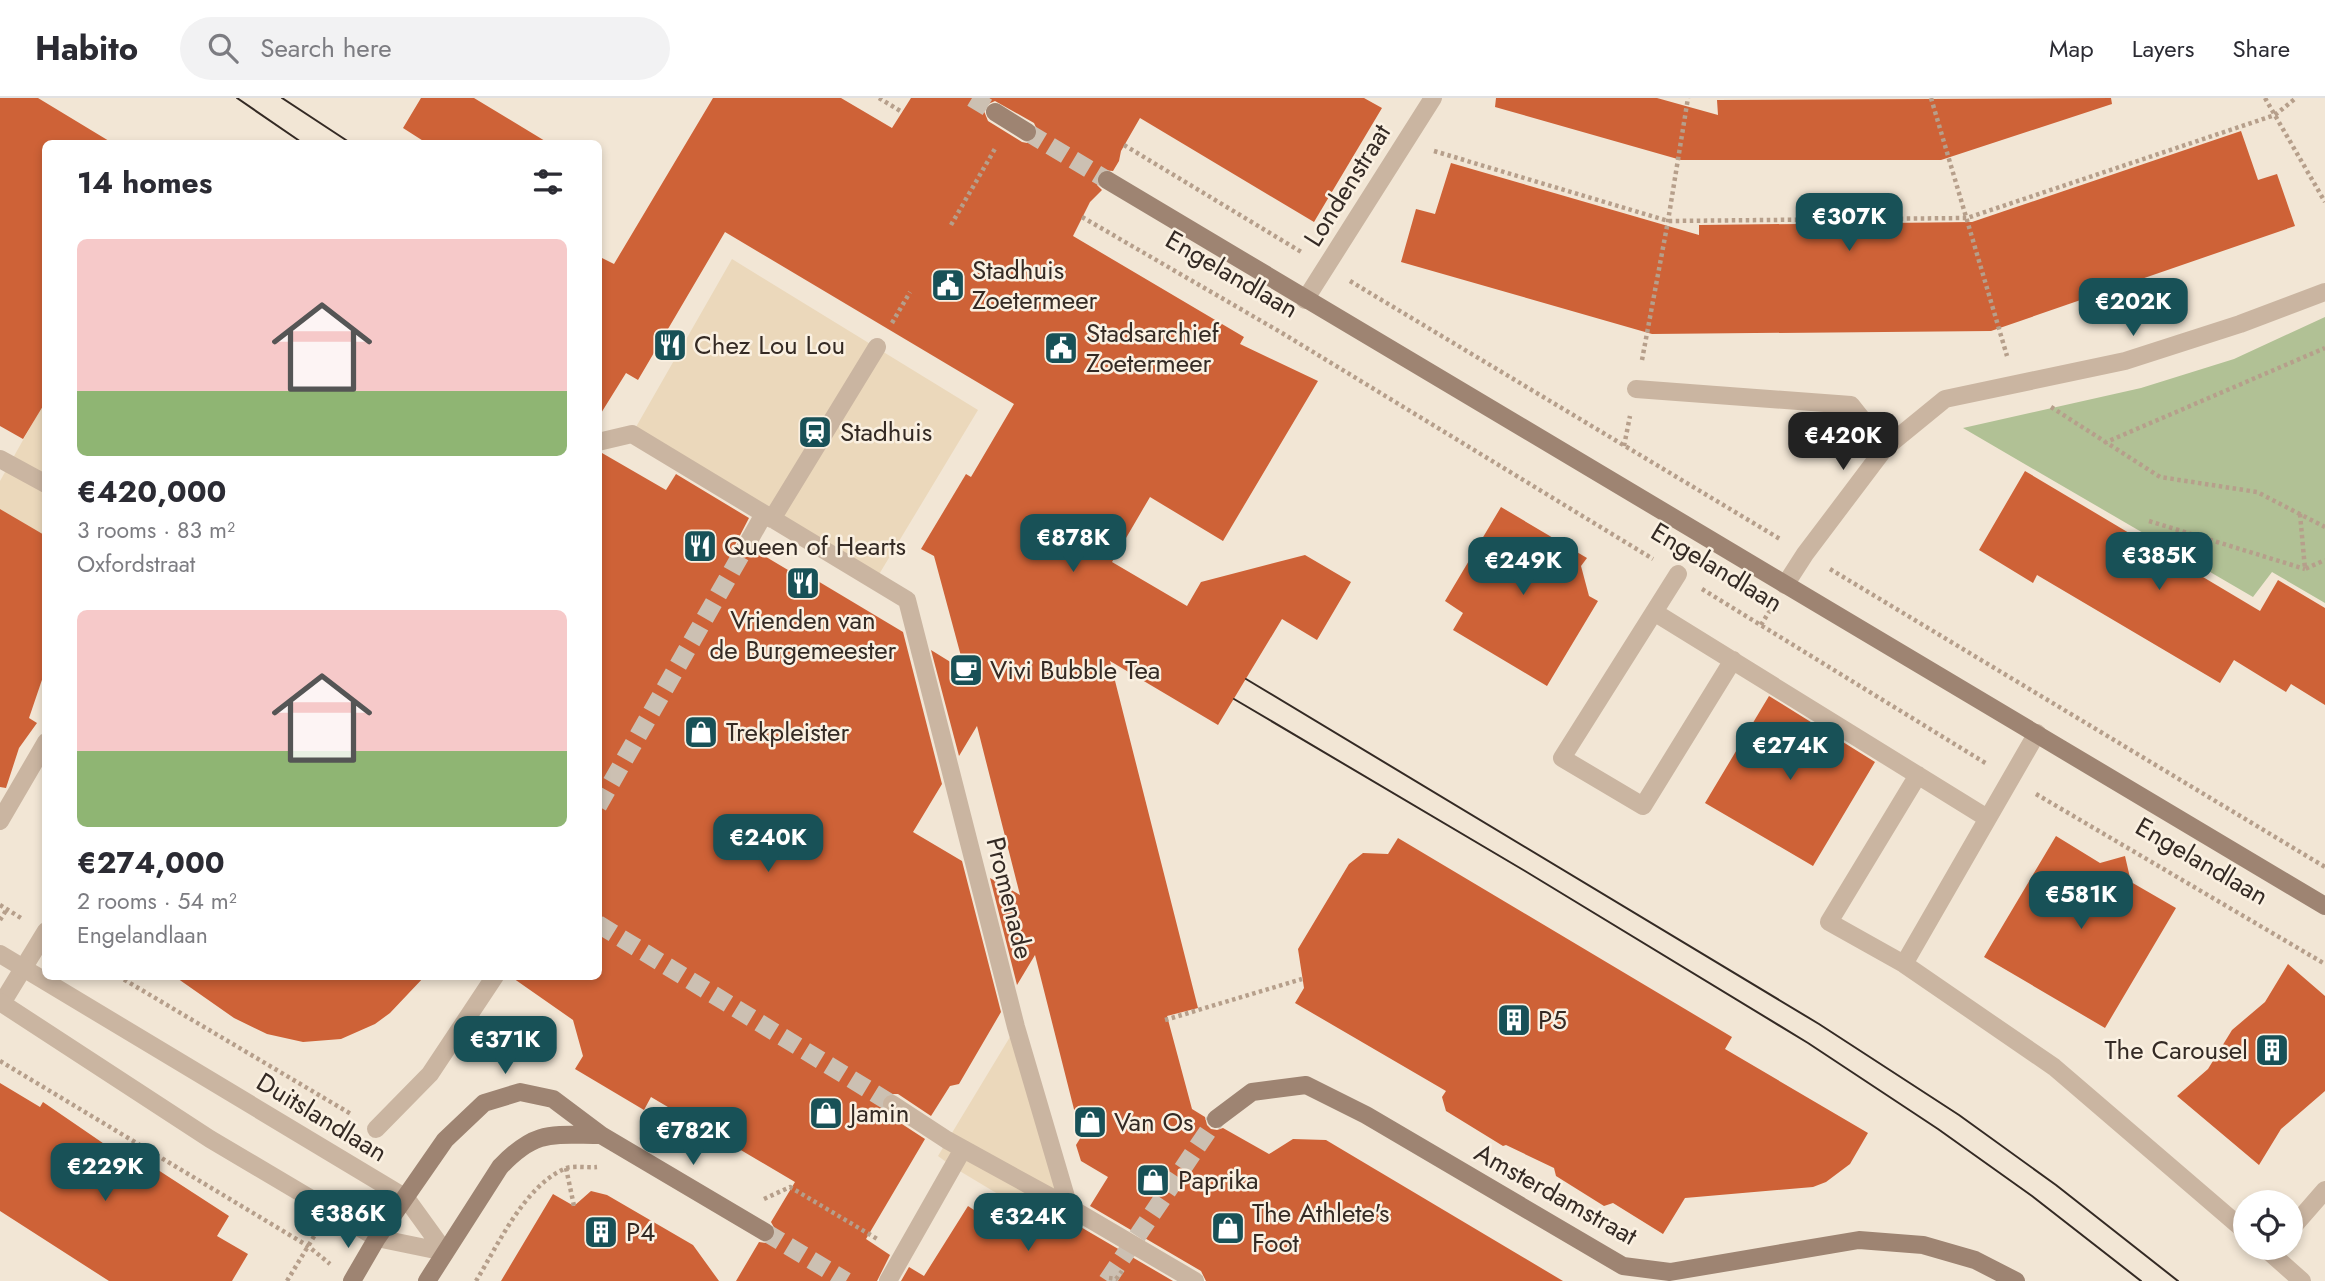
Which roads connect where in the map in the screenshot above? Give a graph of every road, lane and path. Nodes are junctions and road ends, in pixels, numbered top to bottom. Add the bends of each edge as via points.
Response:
1 (879, 98) edge
2 (1433, 98) edge
3 (1688, 98) edge
4 (1931, 98) edge
5 (2265, 98) edge
6 (2296, 98) edge
7 (902, 112) dead end
8 (995, 112) tunnel mouth
9 (2274, 115) junction
10 (1027, 132) tunnel mouth
11 (999, 142) dead end
12 (1405, 142) junction
13 (1124, 145) dead end
14 (1107, 180) tunnel mouth
15 (2325, 202) edge
16 (1082, 217) dead end
17 (1967, 218) junction
18 (1668, 221) junction
19 (951, 225) dead end
20 (1326, 267) junction
21 (910, 292) dead end
22 (2325, 292) edge
23 (1305, 300) junction
24 (877, 348) joint
25 (2325, 348) edge
26 (2015, 384) junction
27 (1636, 389) junction
28 (602, 441) edge
29 (2104, 443) junction
30 (1624, 446) junction
31 (1885, 448) junction
32 (0, 459) edge
33 (42, 482) edge
34 (2300, 514) junction
35 (768, 516) junction
36 (2149, 521) dead end
37 (2325, 527) edge
38 (746, 546) tunnel mouth
39 (1805, 554) junction
40 (2325, 560) edge
41 (2305, 569) junction
42 (1678, 574) junction
43 (1785, 585) junction
44 (1654, 612) junction
45 (1733, 660) junction
46 (2037, 733) junction
47 (42, 749) edge
48 (1918, 775) junction
49 (2010, 779) junction
50 (1987, 818) junction
51 (0, 821) edge
52 (2325, 867) edge
53 (2325, 906) edge
54 (7, 909) dead end
55 (0, 920) edge
56 (42, 937) edge
57 (0, 954) edge
58 (1904, 964) junction
59 (2325, 964) edge
60 (23, 968) junction
61 (42, 979) edge
62 (1302, 979) dead end
63 (43, 980) edge
64 (125, 980) edge
65 (492, 980) edge
66 (1, 1003) edge
67 (1165, 1020) dead end
68 (0, 1061) edge
69 (892, 1104) tunnel mouth
70 (1216, 1119) tunnel mouth
71 (376, 1129) joint
72 (601, 1135) junction
73 (963, 1149) junction
74 (601, 1167) dead end
75 (566, 1168) junction
76 (2325, 1190) edge
77 (482, 1193) junction
78 (803, 1196) dead end
79 (406, 1198) junction
80 (574, 1206) dead end
81 (1069, 1207) junction
82 (517, 1213) junction
83 (2303, 1215) edge
84 (2233, 1221) edge
85 (765, 1232) tunnel mouth
86 (869, 1235) dead end
87 (377, 1238) junction
88 (445, 1252) junction
89 (2281, 1260) edge
90 (346, 1277) edge
91 (427, 1281) edge
92 (476, 1281) edge
93 (888, 1281) edge
94 (1195, 1281) edge
95 (2017, 1281) edge
96 (2302, 1281) edge

1 - 7 path
2 - 12 street, Londenstraat
3 - 18 path
4 - 17 path
5 - 9 path
6 - 9 path
8 - 10 street
9 - 15 path
9 - 17 path
11 - 19 path
12 - 18 path
12 - 20 street, Londenstraat
13 - 20 path, Engelandlaan
14 - 23 street, Engelandlaan
16 - 42 path, Engelandlaan
17 - 18 path
17 - 26 path
18 - 27 path
20 - 23 street, Londenstraat
20 - 30 path, Engelandlaan
21 - 24 path
22 - 26 street via 2125,360
23 - 43 street, Engelandlaan
24 - 35 street
25 - 29 path
26 - 29 path
26 - 31 street via 1945,399
27 - 30 path
27 - 31 street via 1851,405
28 - 35 street via 632,434
29 - 34 path via 2160,477 2257,492
30 - 39 path, Engelandlaan
31 - 39 street
32 - 33 street
34 - 37 path
34 - 41 path
35 - 38 street
35 - 81 street, Promenade via 907,600 1016,1027
36 - 41 path
39 - 43 street
39 - 52 path, Engelandlaan
40 - 41 path
42 - 44 street
42 - 49 path, Engelandlaan
43 - 46 street, Engelandlaan
44 - 45 street
44 - 45 street via 1562,758 1643,806
45 - 48 street
46 - 49 street
46 - 53 street, Engelandlaan
47 - 51 street
48 - 50 street
48 - 58 street via 1829,922
49 - 50 street
49 - 59 path, Engelandlaan
50 - 58 street
54 - 55 path
56 - 60 street
57 - 60 street, Duitslandlaan
58 - 84 street via 2054,1068
60 - 61 street, Duitslandlaan
60 - 66 street
62 - 67 path
63 - 79 street, Duitslandlaan
64 - 71 path, Duitslandlaan
65 - 71 street via 430,1074
66 - 87 street via 211,1139
68 - 90 path via 308,1246
69 - 73 street
70 - 95 street, Amsterdamstraat via 1252,1092 1306,1085 1366,1115 1623,1266 1670,1272 1859,1240 1923,1244 1975,1260
72 - 77 street via 541,1136 515,1152
72 - 79 street via 553,1099 520,1092 484,1103 444,1140
72 - 85 street
73 - 81 street
73 - 93 street
74 - 75 path
75 - 80 path
75 - 82 path via 541,1185
76 - 83 street
77 - 82 path
77 - 88 street
78 - 86 path
79 - 87 street
79 - 88 street, Duitslandlaan
81 - 94 street
82 - 92 path
87 - 88 street
87 - 90 street
88 - 91 street
89 - 96 street

